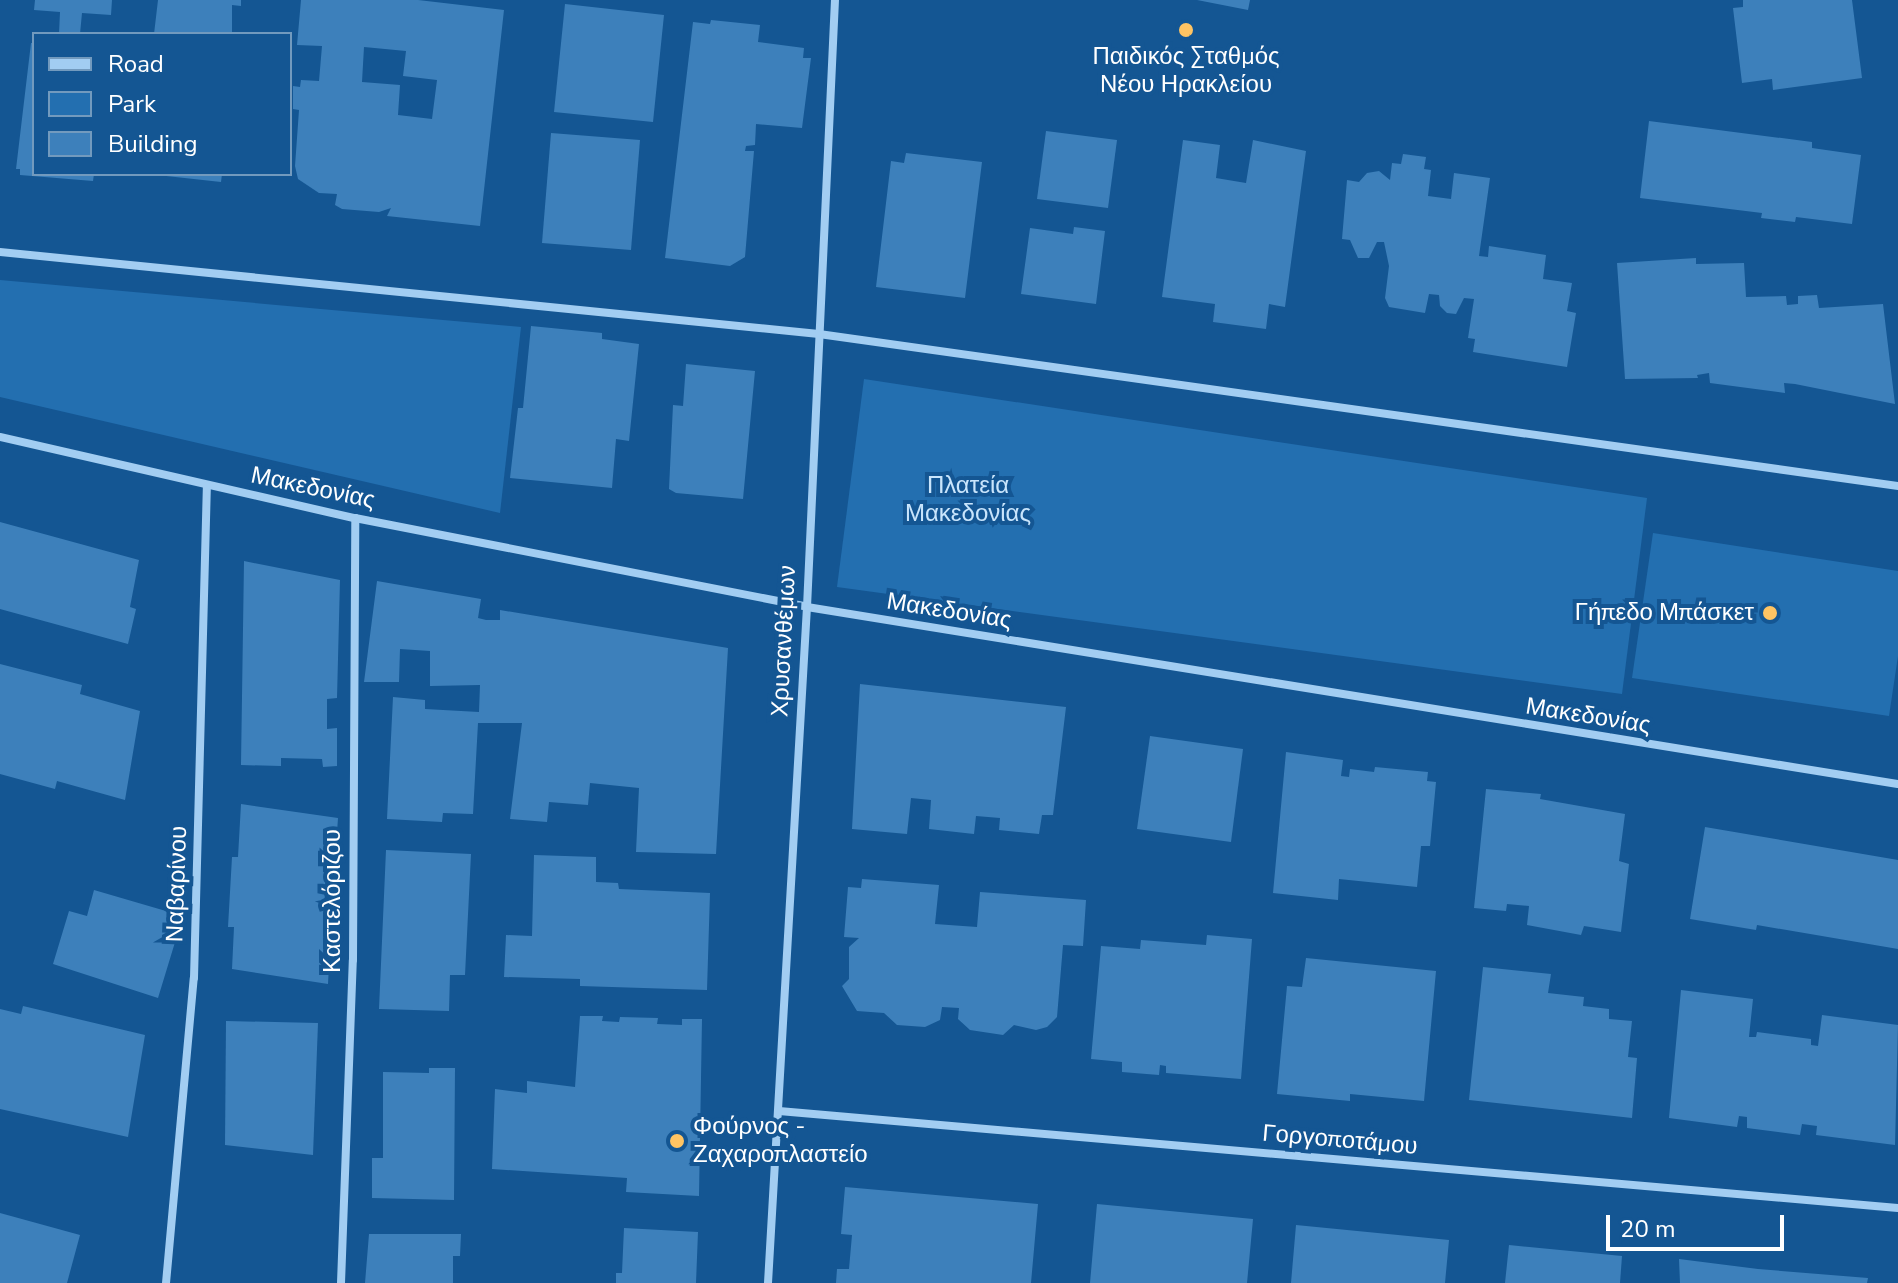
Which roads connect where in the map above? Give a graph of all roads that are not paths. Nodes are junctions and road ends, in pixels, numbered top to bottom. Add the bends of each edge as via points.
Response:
1 (824, 0) edge
2 (835, 1) edge
3 (0, 252) edge
4 (819, 334) junction
5 (0, 437) edge
6 (207, 486) junction
7 (1898, 486) edge
8 (355, 518) junction
9 (807, 607) junction
10 (1898, 784) edge
11 (779, 1111) junction
12 (1898, 1208) edge
13 (166, 1283) edge
14 (341, 1283) edge
15 (768, 1283) edge

1 - 2 street
2 - 4 street, Χρυσανθέμων
3 - 4 street
4 - 7 street
4 - 9 street, Χρυσανθέμων
5 - 6 street, Μακεδονίας
6 - 8 street, Μακεδονίας
6 - 13 street, Ναβαρίνου via 194,978
8 - 9 street, Μακεδονίας
8 - 14 street, Καστελόριζου via 353,960
9 - 10 street, Μακεδονίας
9 - 11 street, Χρυσανθέμων
11 - 12 street, Γοργοποτάμου
11 - 15 street, Χρυσανθέμων

